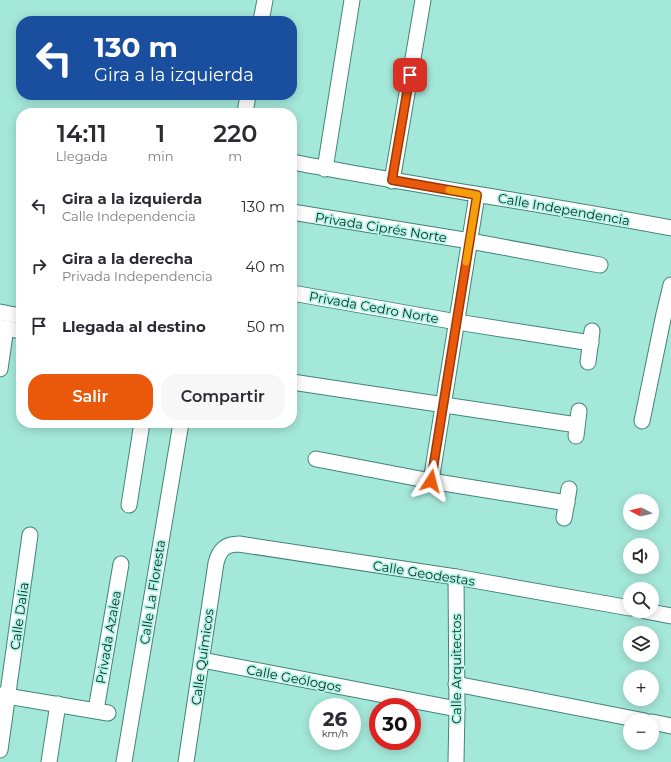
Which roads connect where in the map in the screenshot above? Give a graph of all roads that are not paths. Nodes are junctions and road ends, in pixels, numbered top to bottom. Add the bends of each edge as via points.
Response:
1 (265, 0) edge
2 (352, 0) edge
3 (423, 0) edge
4 (262, 16) edge
5 (297, 163) edge
6 (325, 169) junction
7 (392, 180) junction
8 (477, 195) junction
9 (297, 213) edge
10 (671, 224) edge
11 (470, 241) junction
12 (600, 265) dead end
13 (671, 285) edge
14 (297, 293) edge
15 (0, 312) edge
16 (16, 315) edge
17 (457, 322) junction
18 (3, 328) edge
19 (16, 330) edge
20 (588, 362) dead end
21 (0, 369) edge
22 (297, 383) edge
23 (442, 405) junction
24 (642, 420) dead end
25 (577, 424) dead end
26 (141, 428) edge
27 (180, 428) edge
28 (316, 459) dead end
29 (431, 481) junction
30 (129, 505) dead end
31 (564, 518) dead end
32 (30, 535) dead end
33 (220, 552) joint
34 (120, 564) dead end
35 (456, 577) junction
36 (623, 607) edge
37 (659, 614) edge
38 (671, 616) edge
39 (202, 660) junction
40 (456, 684) junction
41 (4, 696) edge
42 (58, 704) junction
43 (457, 709) junction
44 (623, 717) edge
45 (659, 723) edge
46 (671, 726) edge
47 (0, 750) edge
48 (49, 762) edge
49 (124, 762) edge
50 (186, 762) edge
51 (456, 762) edge

1 - 4 street
2 - 6 street
3 - 7 street
5 - 6 street, Calle Independencia
6 - 7 street, Calle Independencia
7 - 8 street, Calle Independencia
8 - 10 street, Calle Independencia
8 - 11 street
9 - 11 street, Privada Ciprés Norte
11 - 12 street, Privada Ciprés Norte
11 - 17 street
13 - 24 street
14 - 17 street, Privada Cedro Norte
15 - 16 street
17 - 20 street, Privada Cedro Norte via 591,337
17 - 23 street
18 - 19 street
18 - 21 street
22 - 23 street
23 - 25 street
23 - 29 street
26 - 30 street
27 - 49 street, Calle La Floresta
28 - 29 street
29 - 31 street via 568,496
32 - 41 street, Calle Dalia
33 - 35 street, Calle Geodestas via 226,546 239,544
33 - 39 street, Calle Químicos via 216,563
34 - 42 street, Privada Azalea via 102,711
35 - 36 street, Calle Geodestas
35 - 40 street, Calle Arquitectos
37 - 38 street
39 - 43 street, Calle Geólogos
39 - 50 street, Calle Químicos
40 - 43 street, Calle Arquitectos
40 - 44 street
41 - 42 street
41 - 47 street, Calle Dalia
42 - 48 street
43 - 51 street, Calle Arquitectos
45 - 46 street

